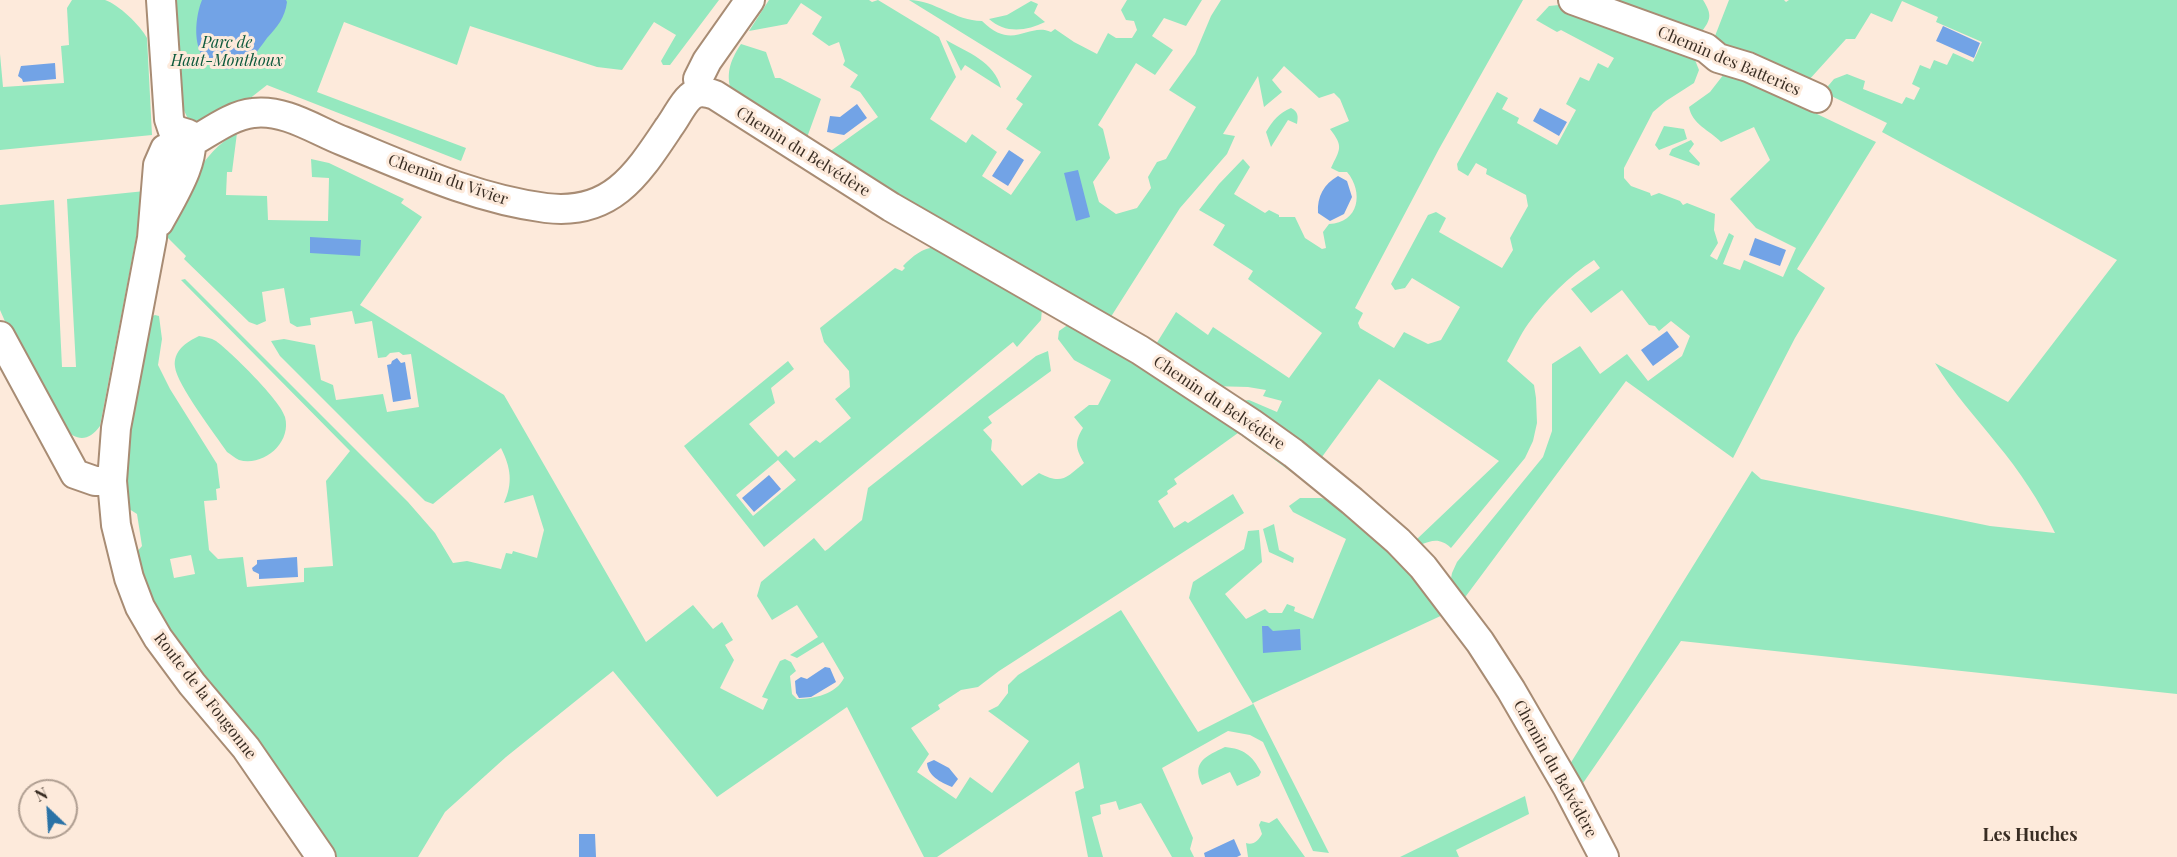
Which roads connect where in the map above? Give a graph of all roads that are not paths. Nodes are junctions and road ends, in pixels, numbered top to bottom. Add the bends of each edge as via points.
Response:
1 (162, 0) edge
2 (750, 0) edge
3 (1573, 0) edge
4 (701, 92) junction
5 (1817, 98) dead end
6 (180, 143) junction
7 (0, 336) edge
8 (112, 482) junction
9 (321, 857) edge
10 (1604, 857) edge

1 - 6 street via 170,119
2 - 4 street via 707,61 698,78
3 - 5 street, Chemin des Batteries via 1706,48 1718,58
4 - 6 street, Chemin du Vivier via 690,97 632,178 607,198 579,209 557,210 491,198 270,113 242,116
4 - 10 street, Chemin du Belvédère via 715,95 891,207 1116,335 1251,423 1353,501 1423,567 1480,642 1568,788
6 - 8 street, Route de la Fougonne via 186,169 152,238 116,428
7 - 8 street via 75,474
8 - 9 street, Route de la Fougonne via 116,525 140,607 158,638 246,748

